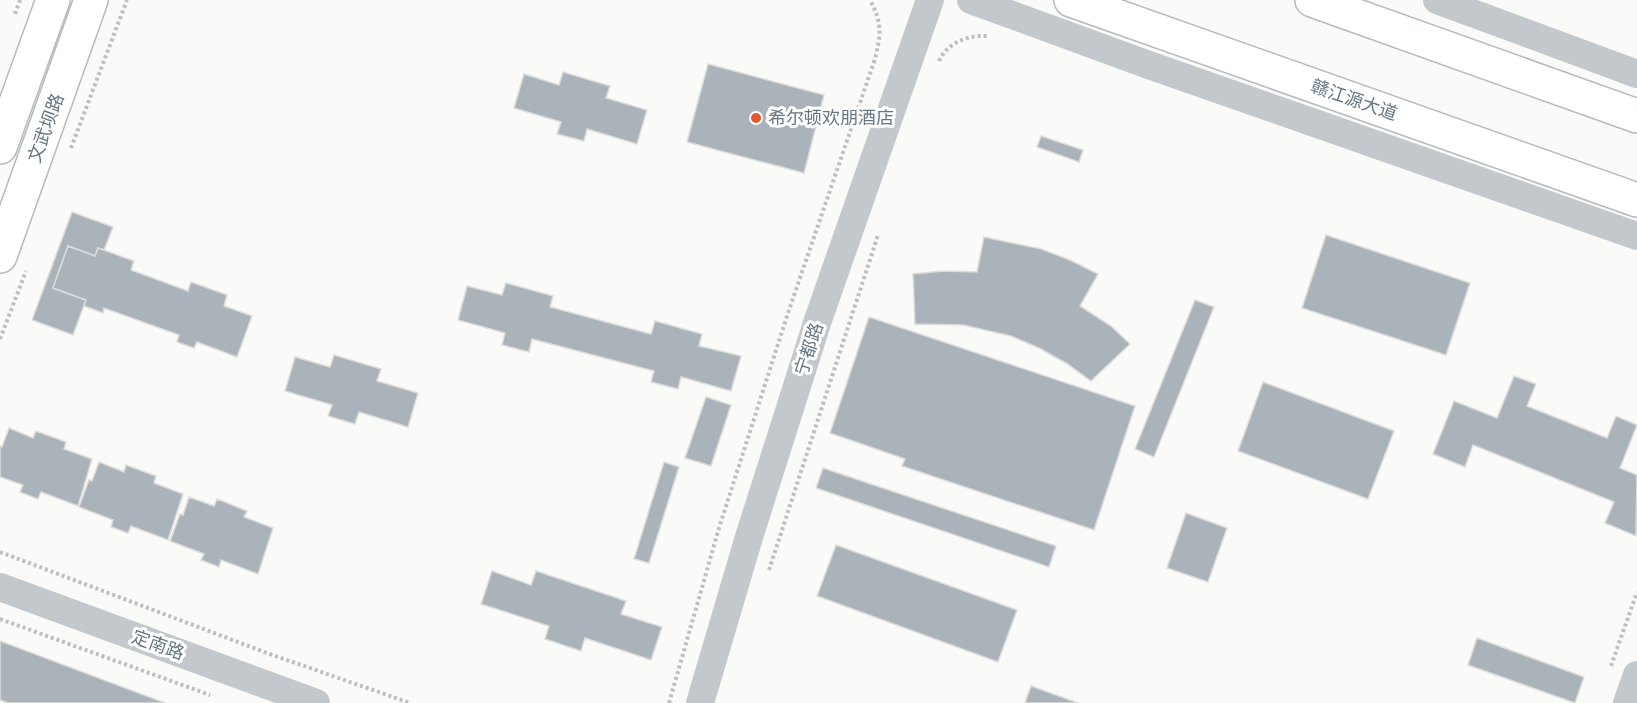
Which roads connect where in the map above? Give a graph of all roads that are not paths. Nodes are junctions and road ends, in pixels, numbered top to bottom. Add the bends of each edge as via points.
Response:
1 (53, 0) edge
2 (91, 0) edge
3 (930, 0) edge
4 (971, 0) edge
5 (1071, 0) edge
6 (1312, 0) edge
7 (1437, 0) edge
8 (1637, 74) edge
9 (1637, 116) edge
10 (0, 147) edge
11 (1637, 200) edge
12 (1637, 237) edge
13 (0, 256) edge
14 (0, 587) edge
15 (1637, 675) edge
16 (316, 703) edge
17 (700, 703) edge
18 (1627, 703) edge

1 - 10 main road, 文武坝路
2 - 13 main road, 文武坝路
3 - 17 street, 宁都路 via 815,331
4 - 12 street
5 - 11 main road, 赣江源大道
6 - 9 main road
7 - 8 street
14 - 16 street, 定南路
15 - 18 street

